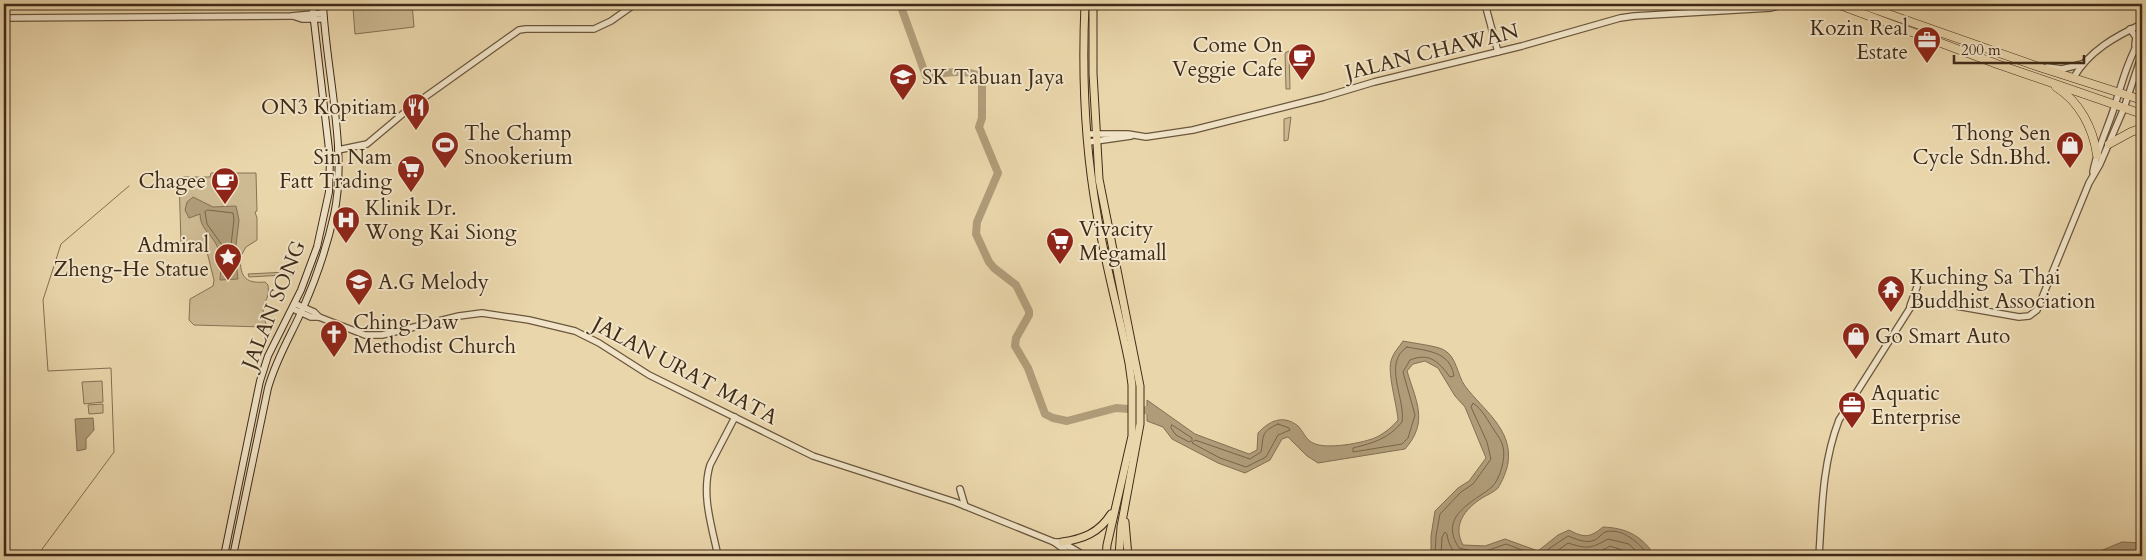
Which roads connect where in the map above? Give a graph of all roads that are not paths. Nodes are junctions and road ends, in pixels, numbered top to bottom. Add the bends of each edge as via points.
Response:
1 (312, 4) edge
2 (323, 4) edge
3 (635, 4) edge
4 (1085, 4) edge
5 (1093, 4) edge
6 (1485, 4) edge
7 (1785, 4) edge
8 (1837, 4) edge
9 (1860, 4) edge
10 (313, 16) junction
11 (324, 16) junction
12 (4, 18) edge
13 (2142, 24) edge
14 (2130, 29) junction
15 (2142, 36) edge
16 (2135, 47) junction
17 (1498, 52) junction
18 (2142, 54) edge
19 (2084, 63) junction
20 (2038, 67) junction
21 (2074, 77) junction
22 (2042, 79) junction
23 (2119, 91) junction
24 (2128, 94) junction
25 (2142, 100) edge
26 (2115, 105) junction
27 (2124, 108) junction
28 (2142, 114) edge
29 (2142, 128) edge
30 (1089, 134) junction
31 (1097, 138) junction
32 (1089, 142) junction
33 (2109, 144) junction
34 (338, 150) junction
35 (2097, 156) junction
36 (2093, 174) junction
37 (1917, 287) dead end
38 (294, 306) junction
39 (302, 310) junction
40 (1909, 310) junction
41 (734, 417) junction
42 (960, 489) dead end
43 (965, 506) junction
44 (1115, 507) junction
45 (1124, 512) junction
46 (1058, 542) junction
47 (224, 556) edge
48 (233, 556) edge
49 (718, 556) edge
50 (1073, 556) edge
51 (1085, 556) edge
52 (1106, 556) edge
53 (1119, 556) edge
54 (1128, 556) edge
55 (1819, 556) edge

1 - 10 main road, JALAN SONG
2 - 11 main road, JALAN SONG
3 - 34 street via 594,29 518,30 411,107 366,144
4 - 30 main road
5 - 31 main road via 1092,58
6 - 17 street
7 - 17 street, JALAN CHAWAN via 1771,8 1634,16
8 - 22 highway
9 - 20 highway
10 - 11 street
10 - 12 street
10 - 38 main road, JALAN SONG via 330,158 329,192 317,247
11 - 34 main road, JALAN SONG
13 - 14 street
14 - 16 street via 2136,37
14 - 19 street via 2110,39
15 - 16 street
16 - 23 street
17 - 31 street, JALAN CHAWAN via 1193,130 1146,137
18 - 24 street
19 - 20 street via 2062,69
19 - 21 street
20 - 21 highway
21 - 23 highway
22 - 26 highway
22 - 35 highway via 2074,102 2090,126
23 - 24 highway
23 - 26 street
24 - 25 highway
24 - 27 street
26 - 27 highway
26 - 35 street
27 - 28 highway
27 - 33 street
29 - 33 highway
30 - 31 street
30 - 32 main road
31 - 32 street
31 - 45 main road via 1105,217 1140,386 1140,424
32 - 44 main road via 1097,214 1132,385 1132,436
33 - 36 street
34 - 39 main road, JALAN SONG via 334,216
35 - 36 street
36 - 40 street via 2043,300 2034,313 2010,316 1917,301
37 - 40 street
38 - 39 street, JALAN URAT MATA
38 - 47 main road, JALAN SONG via 268,356 260,381
39 - 41 street, JALAN URAT MATA via 376,336 474,313 556,326 592,338 649,375
39 - 48 main road, JALAN SONG via 275,364 268,388
40 - 55 street via 1839,420 1826,464
41 - 43 street, JALAN URAT MATA via 813,456
41 - 49 street via 708,474 707,498
42 - 43 street
43 - 46 street, JALAN URAT MATA
44 - 46 main road via 1107,521 1092,534
44 - 52 main road
45 - 53 main road
45 - 54 main road
46 - 50 street
46 - 51 street

